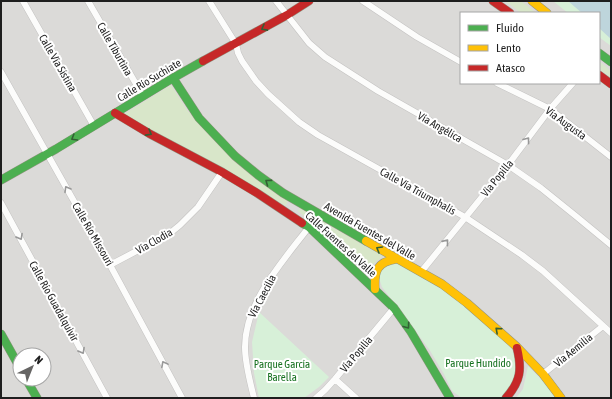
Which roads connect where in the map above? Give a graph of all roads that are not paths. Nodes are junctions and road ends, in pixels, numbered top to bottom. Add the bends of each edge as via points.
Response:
1 (23, 1) edge
2 (88, 1) edge
3 (209, 1) edge
4 (276, 1) edge
5 (309, 1) edge
6 (363, 1) edge
7 (493, 1) edge
8 (532, 1) edge
9 (509, 12) edge
10 (547, 12) edge
11 (287, 15) junction
12 (236, 44) junction
13 (600, 54) edge
14 (460, 61) edge
15 (611, 62) edge
16 (1, 72) edge
17 (600, 76) edge
18 (173, 78) junction
19 (498, 84) edge
20 (572, 84) edge
21 (611, 84) edge
22 (142, 96) junction
23 (550, 109) junction
24 (115, 113) junction
25 (94, 126) junction
26 (47, 154) junction
27 (611, 157) edge
28 (508, 165) junction
29 (222, 172) junction
30 (1, 180) edge
31 (1, 203) edge
32 (300, 204) junction
33 (293, 216) junction
34 (465, 217) junction
35 (309, 227) junction
36 (611, 245) edge
37 (396, 259) junction
38 (110, 265) junction
39 (421, 272) junction
40 (375, 289) junction
41 (394, 308) junction
42 (603, 326) junction
43 (611, 333) edge
44 (1, 334) edge
45 (517, 347) junction
46 (12, 354) edge
47 (543, 374) junction
48 (335, 379) junction
49 (31, 387) edge
50 (450, 396) edge
51 (37, 398) edge
52 (107, 398) edge
53 (182, 398) edge
54 (254, 398) edge
55 (316, 398) edge
56 (356, 398) edge
57 (506, 398) edge
58 (561, 398) edge

1 - 25 street, Calle Vía Sistina
2 - 22 street, Calle Tiburtina
3 - 12 street, Calle Vía Triumphalis
4 - 11 street, Vía Angélica
5 - 11 street, Calle Río Suchiate
6 - 14 street via 417,37
7 - 9 street
8 - 10 street
11 -> 12 street, Calle Río Suchiate
11 - 28 street, Vía Angélica via 310,43 347,72
12 - 18 street, Calle Río Suchiate
12 - 34 street, Calle Vía Triumphalis via 240,57 256,81 299,122
13 - 15 street
16 - 26 street, Calle Río Missouri
17 - 21 street
18 - 22 street, Calle Río Suchiate
32 -> 18 street, Avenida Fuentes del Valle via 222,144 199,118
19 - 23 street, Vía Augusta
20 - 23 street, Vía Popilla
22 - 24 street, Calle Río Suchiate
23 - 27 street, Vía Augusta
28 -> 23 street, Vía Popilla
24 - 25 street, Calle Río Suchiate
24 -> 29 street, Calle Fuentes del Valle
25 -> 26 street, Calle Río Suchiate
26 - 30 street, Calle Río Suchiate
38 -> 26 street, Calle Río Missouri
28 - 34 street, Vía Popilla
28 - 36 street, Vía Angélica via 541,188
29 - 33 street, Calle Fuentes del Valle
29 - 38 street, Vía Clodia via 198,207 180,225 169,234
31 -> 52 street, Calle Río Guadalquivir
32 - 33 street via 293,209
37 -> 32 street, Avenida Fuentes del Valle
33 - 35 street, Calle Fuentes del Valle
39 -> 34 street, Vía Popilla
34 - 42 street, Calle Vía Triumphalis via 538,267
35 - 40 street, Calle Fuentes del Valle
35 - 54 street, Vía Caecilia via 267,283 249,318 245,346
37 - 39 street, Avenida Fuentes del Valle
37 - 40 street via 385,261 376,270
53 -> 38 street, Calle Río Missouri
45 -> 39 street, Avenida Fuentes del Valle via 467,303
40 - 41 street, Calle Fuentes del Valle
41 - 48 street, Vía Popilia
41 -> 50 street, Calle Fuentes del Valle
42 - 43 street, Calle Vía Triumphalis
42 - 47 street, Vía Aemilia
44 - 46 street
45 - 47 street, Avenida Fuentes del Valle
45 - 57 street via 520,361 519,380
47 - 58 street, Avenida Fuentes del Valle
48 - 55 street, Vía Popilia
48 - 56 street
49 - 51 street

